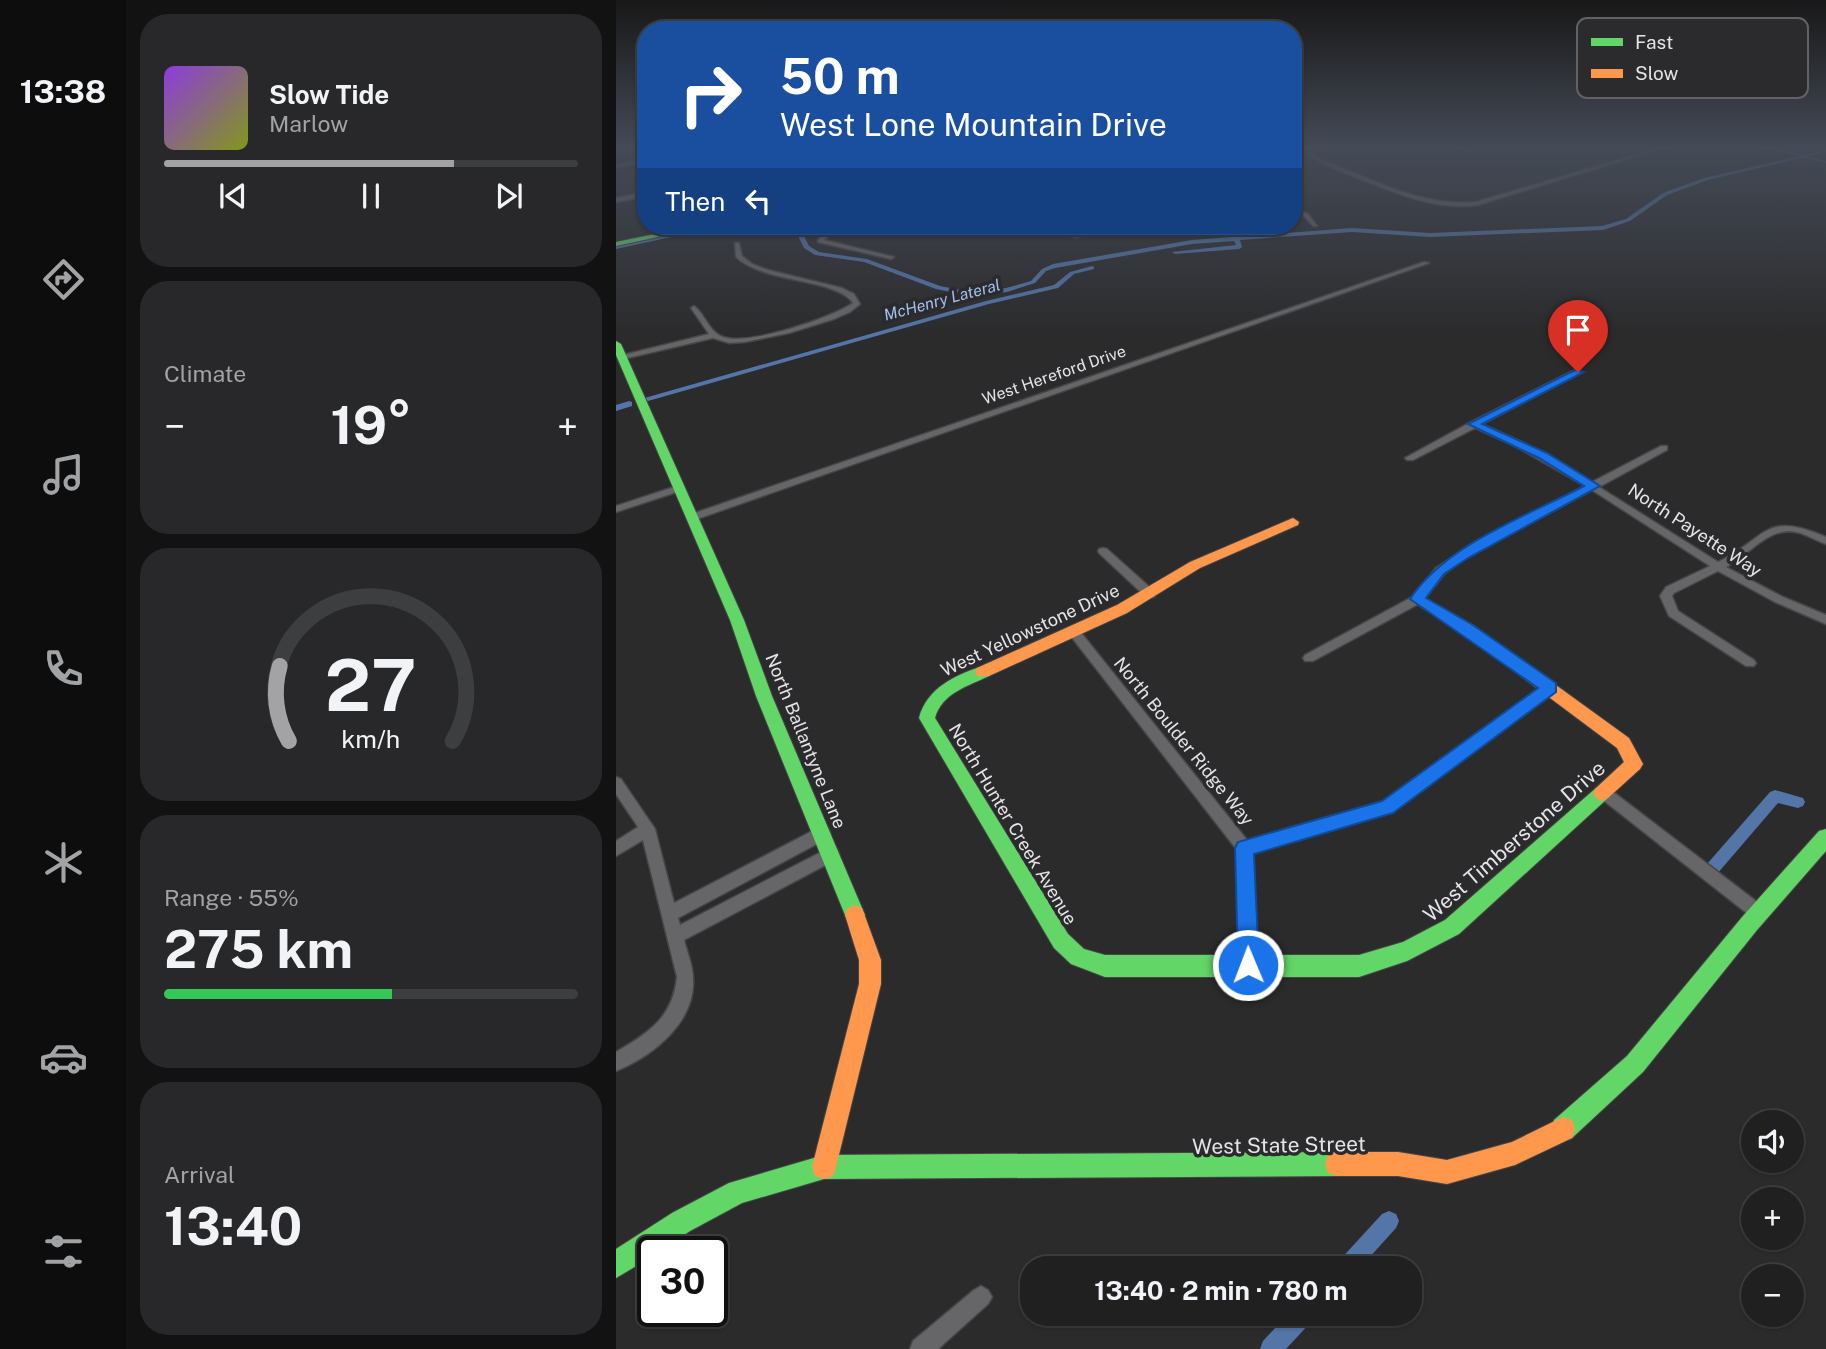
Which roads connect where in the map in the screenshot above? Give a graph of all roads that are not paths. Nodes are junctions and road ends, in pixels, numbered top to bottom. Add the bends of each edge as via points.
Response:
1 (1302, 213) edge
2 (1315, 225) dead end
3 (660, 235) edge
4 (826, 235) edge
5 (616, 244) edge
6 (737, 244) dead end
7 (891, 257) dead end
8 (1426, 263) dead end
9 (694, 308) dead end
10 (715, 335) junction
11 (733, 341) joint
12 (619, 351) edge
13 (1578, 372) dead end
14 (1474, 424) junction
15 (1664, 448) dead end
16 (1410, 458) dead end
17 (679, 485) junction
18 (1593, 486) junction
19 (616, 501) edge
20 (616, 509) edge
21 (693, 517) junction
22 (1293, 522) dead end
23 (1826, 541) edge
24 (1103, 551) dead end
25 (1716, 567) junction
26 (1150, 594) junction
27 (1418, 599) junction
28 (1826, 620) edge
29 (1074, 632) junction
30 (1309, 658) dead end
31 (1750, 663) dead end
32 (1550, 688) junction
33 (929, 704) joint
34 (616, 783) edge
35 (1603, 792) junction
36 (648, 829) junction
37 (823, 833) junction
38 (1826, 837) edge
39 (1244, 848) junction
40 (616, 849) edge
41 (832, 854) junction
42 (1759, 913) junction
43 (669, 914) junction
44 (675, 936) junction
45 (1078, 957) joint
46 (1248, 965) junction
47 (685, 995) joint
48 (616, 1062) edge
49 (824, 1167) junction
50 (616, 1265) edge
51 (981, 1297) dead end
52 (921, 1349) edge

1 - 2 street
3 - 5 street
4 - 7 street via 820,241
6 - 11 street via 739,257 758,271 824,284 852,296 857,304 837,317
8 - 21 street, West Hereford Drive
9 - 10 street
10 - 11 street
10 - 12 street
12 - 17 street, North Ballantyne Lane
13 - 14 street
14 - 16 street
14 - 18 street, North Payette Way via 1543,456
15 - 18 street
17 - 19 street
17 - 20 street
17 - 21 street, North Ballantyne Lane
18 - 25 street, North Payette Way
18 - 27 street via 1463,555 1440,571
21 - 37 street, North Ballantyne Lane
22 - 26 street, West Yellowstone Drive via 1195,565
23 - 25 street via 1782,528
24 - 26 street
25 - 28 street, North Payette Way via 1763,594
25 - 31 street via 1670,590 1667,604 1673,613
26 - 29 street, West Yellowstone Drive
27 - 30 street
27 - 32 street
29 - 33 street, West Yellowstone Drive via 955,685
29 - 39 street, North Boulder Ridge Way
32 - 35 street, West Timberstone Drive via 1631,753 1634,764
32 - 39 street via 1387,808
33 - 45 street, North Hunter Creek Avenue via 927,718 1061,941
34 - 36 street
35 - 42 street
35 - 46 street, West Timberstone Drive via 1452,927 1420,948 1359,966
36 - 40 street
36 - 43 street
37 - 41 street, North Ballantyne Lane
37 - 43 street
38 - 42 street, West State Street
39 - 46 street, North Boulder Ridge Way
41 - 44 street
41 - 49 street, North Ballantyne Lane via 865,937 870,972
42 - 49 street, West State Street via 1635,1064 1563,1129 1515,1153 1469,1167 1447,1172 1398,1164
43 - 44 street
44 - 47 street
45 - 46 street, West Timberstone Drive via 1105,966
47 - 48 street via 655,1039
49 - 50 street, West State Street via 737,1192
51 - 52 street

